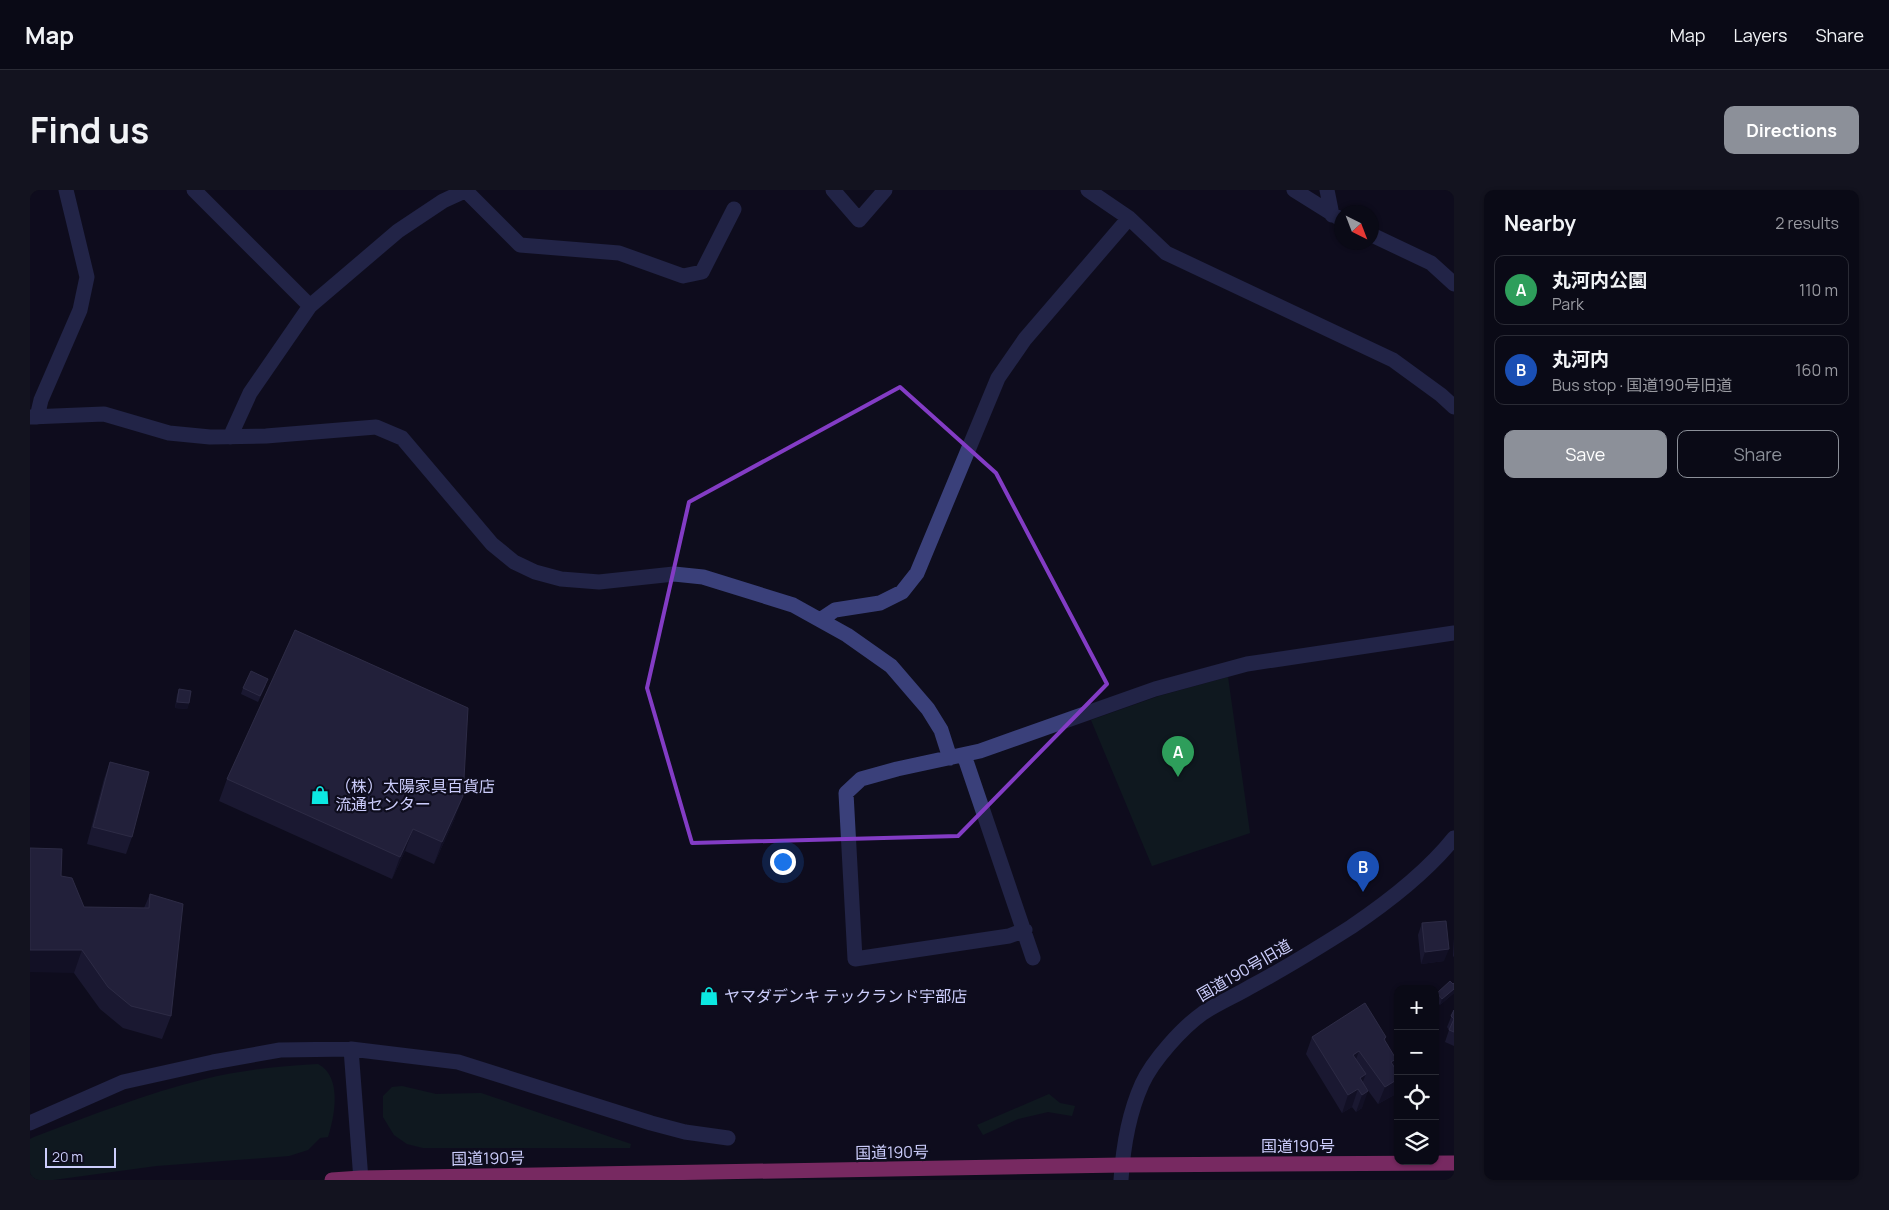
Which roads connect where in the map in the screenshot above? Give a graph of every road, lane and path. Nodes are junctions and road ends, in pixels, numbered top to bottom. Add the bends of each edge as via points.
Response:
1 (66, 190) edge
2 (194, 190) edge
3 (466, 190) edge
4 (833, 190) edge
5 (885, 190) edge
6 (1088, 190) edge
7 (1294, 190) edge
8 (1327, 190) edge
9 (734, 209) dead end
10 (1334, 209) edge
11 (1334, 215) edge
12 (1129, 218) junction
13 (1379, 238) edge
14 (1454, 284) edge
15 (310, 306) junction
16 (1454, 407) edge
17 (33, 417) edge
18 (230, 438) junction
19 (820, 620) junction
20 (1454, 633) edge
21 (957, 756) junction
22 (1454, 838) edge
23 (1025, 930) junction
24 (1034, 958) dead end
25 (351, 1049) junction
26 (30, 1123) edge
27 (728, 1138) dead end
28 (1454, 1163) edge
29 (1122, 1173) edge
30 (361, 1179) edge
31 (332, 1180) edge

1 - 17 street via 87,277 80,310
2 - 15 street
3 - 9 street via 520,245 619,253 683,276 702,272
3 - 15 street via 442,200 398,232
4 - 5 street via 859,220
6 - 12 street
7 - 11 street
8 - 10 street
12 - 16 street via 1166,253 1394,360
12 - 19 street via 1025,339 998,378 917,573 902,592 880,603 835,610
13 - 14 street via 1431,263
15 - 18 street via 250,393
17 - 18 street via 104,414 169,433
18 - 19 street via 376,426 402,438 492,544 514,562 535,572 561,579 598,582 674,574 703,577 793,605
19 - 21 street via 891,666 928,709
20 - 21 street via 1247,664 1155,689 980,751
21 - 23 street
21 - 23 street via 861,779 846,793 855,959 1009,936
22 - 29 street, 国道190号旧道 via 1443,852 1383,904 1342,932 1203,1013 1179,1035 1142,1083 1129,1124
23 - 24 street
25 - 26 street via 280,1050 123,1082
25 - 27 street via 458,1062 650,1123
25 - 30 street
28 - 29 highway, 国道190号
29 - 30 highway, 国道190号
30 - 31 highway, 国道190号

